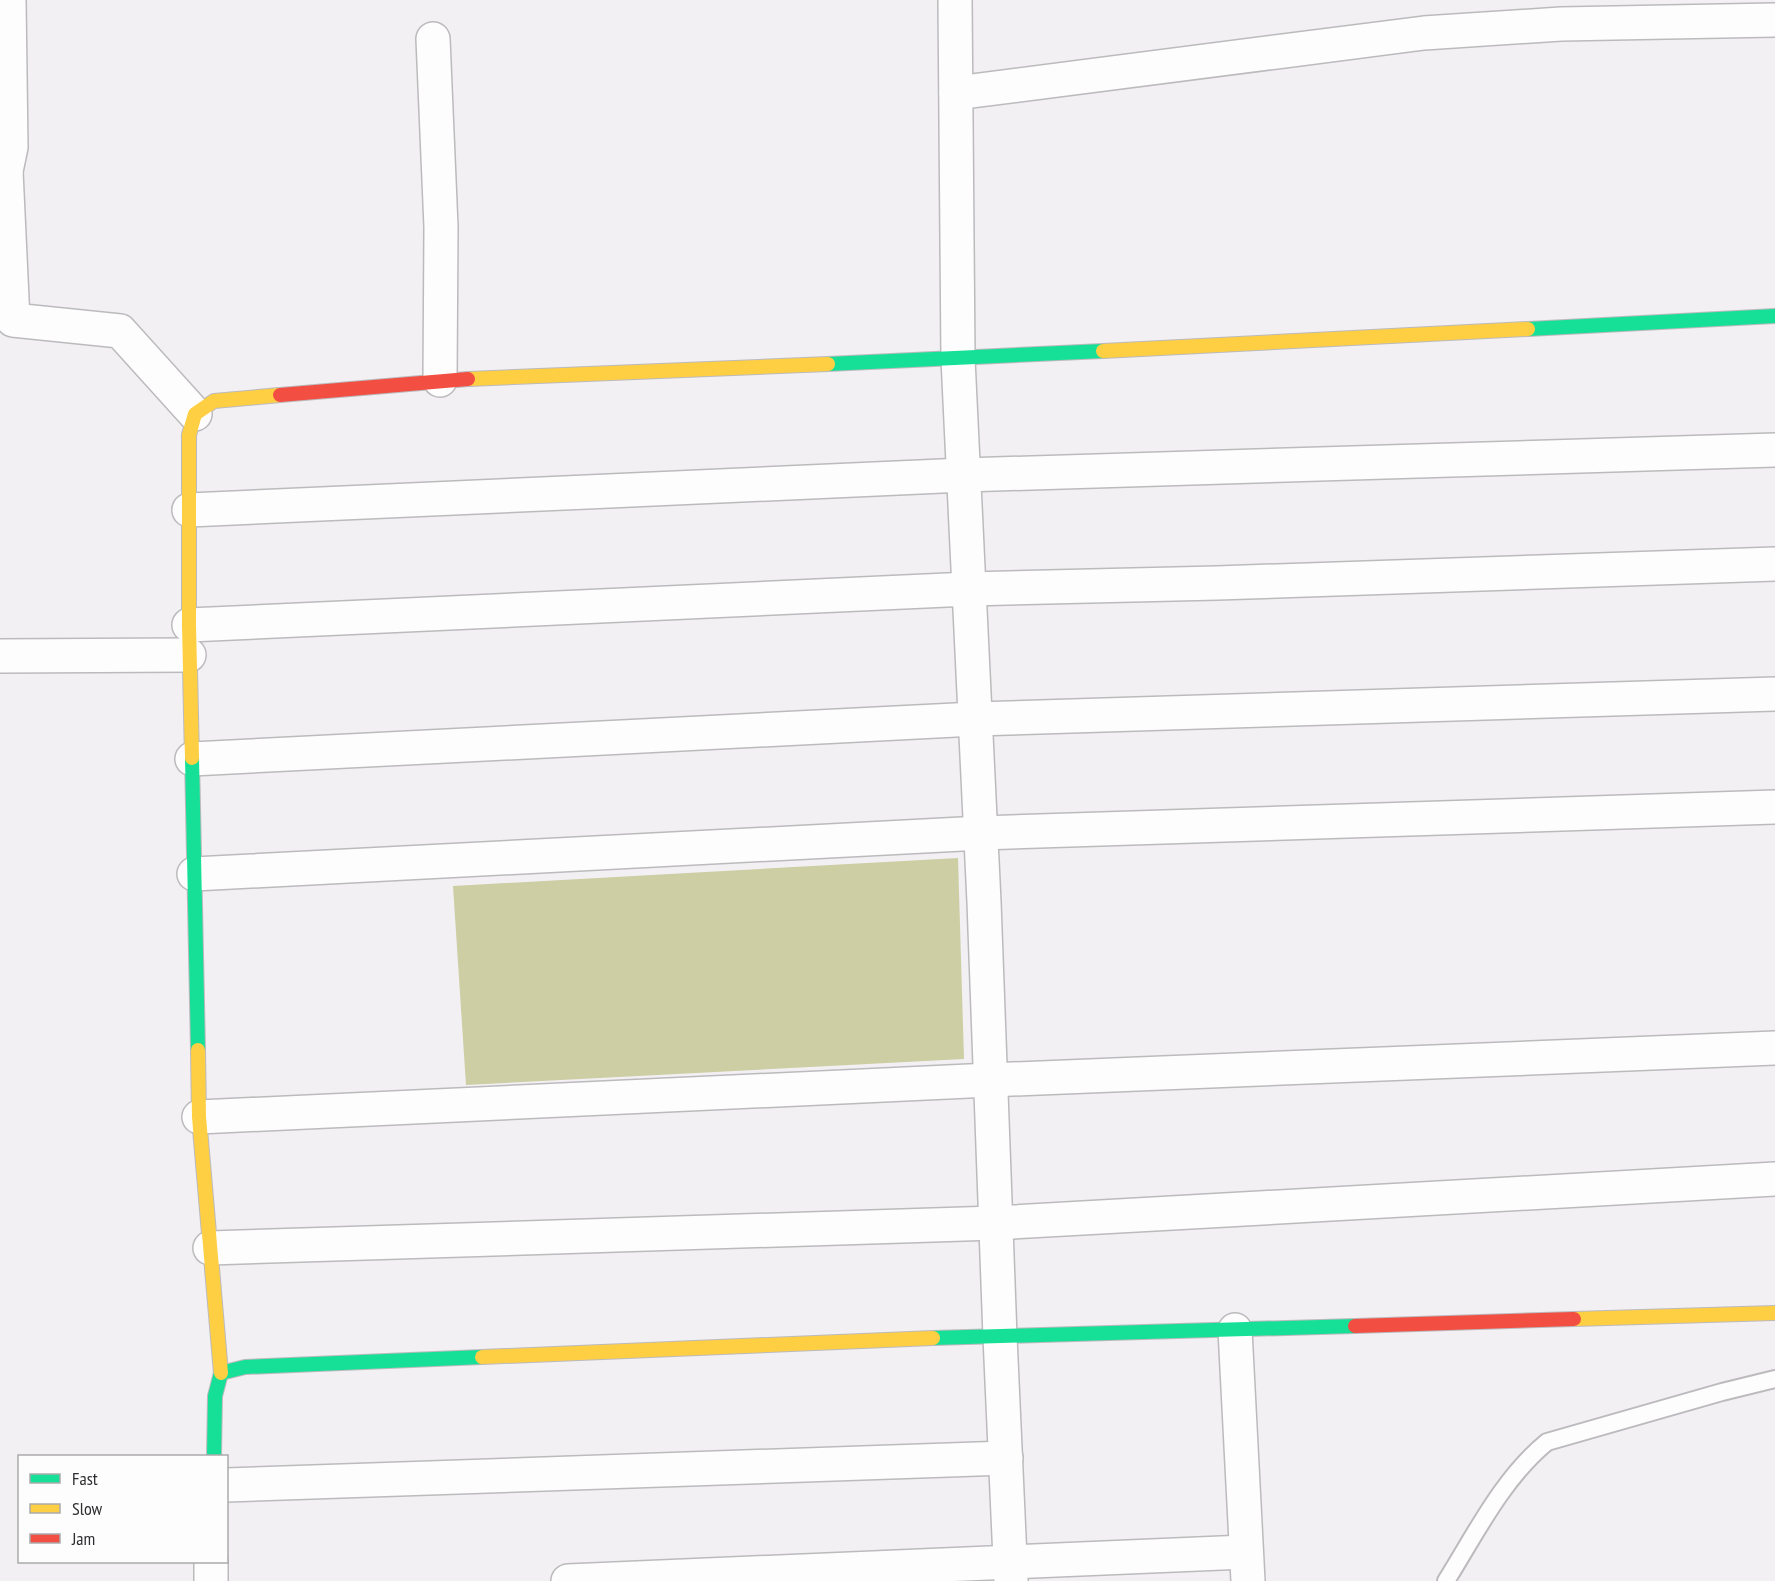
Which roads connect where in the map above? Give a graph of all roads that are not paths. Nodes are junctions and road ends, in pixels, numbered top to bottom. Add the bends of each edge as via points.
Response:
1 (955, 0) edge
2 (6, 9) edge
3 (1775, 20) edge
4 (433, 39) dead end
5 (956, 78) junction
6 (3, 171) edge
7 (1775, 316) edge
8 (958, 358) junction
9 (440, 380) junction
10 (195, 414) junction
11 (1775, 450) edge
12 (964, 475) junction
13 (189, 510) junction
14 (1775, 564) edge
15 (969, 589) junction
16 (189, 640) junction
17 (0, 656) edge
18 (1775, 694) edge
19 (975, 719) junction
20 (192, 759) junction
21 (1775, 807) edge
22 (981, 833) junction
23 (194, 874) junction
24 (1775, 1048) edge
25 (990, 1080) junction
26 (199, 1117) junction
27 (1775, 1179) edge
28 (995, 1223) junction
29 (210, 1248) junction
30 (1775, 1313) edge
31 (1235, 1330) junction
32 (1000, 1337) junction
33 (221, 1373) junction
34 (1775, 1379) edge
35 (214, 1455) edge
36 (1006, 1458) junction
37 (228, 1485) edge
38 (212, 1563) edge
39 (1246, 1567) edge
40 (1011, 1572) edge
41 (771, 1577) edge
42 (211, 1581) edge
43 (568, 1581) edge
44 (1446, 1581) edge

1 - 5 street
2 - 6 street via 11,147
3 - 5 street via 1561,24 1424,33
4 - 9 street via 441,226
5 - 8 street
6 - 10 street via 13,320 120,331
7 - 8 street
8 - 9 street
8 - 12 street
9 - 10 street via 214,401
10 - 13 street via 189,435
11 - 12 street
12 - 13 street
12 - 15 street
13 - 16 street
14 - 15 street
15 - 16 street
15 - 19 street
16 - 17 street
16 - 20 street
18 - 19 street
19 - 20 street
19 - 22 street
20 - 23 street
21 - 22 street
22 - 23 street
22 - 25 street
23 - 26 street
24 - 25 street
25 - 26 street
25 - 28 street
26 - 29 street
27 - 28 street
28 - 29 street
28 - 32 street
29 - 33 street
30 - 31 street
31 - 32 street
31 - 39 street
32 - 33 street via 257,1367
32 - 36 street
33 - 35 street via 215,1396
34 - 44 lane via 1547,1442 1510,1479
36 - 37 street
36 - 40 street
38 - 42 street
39 - 40 street
40 - 41 street
41 - 43 street

